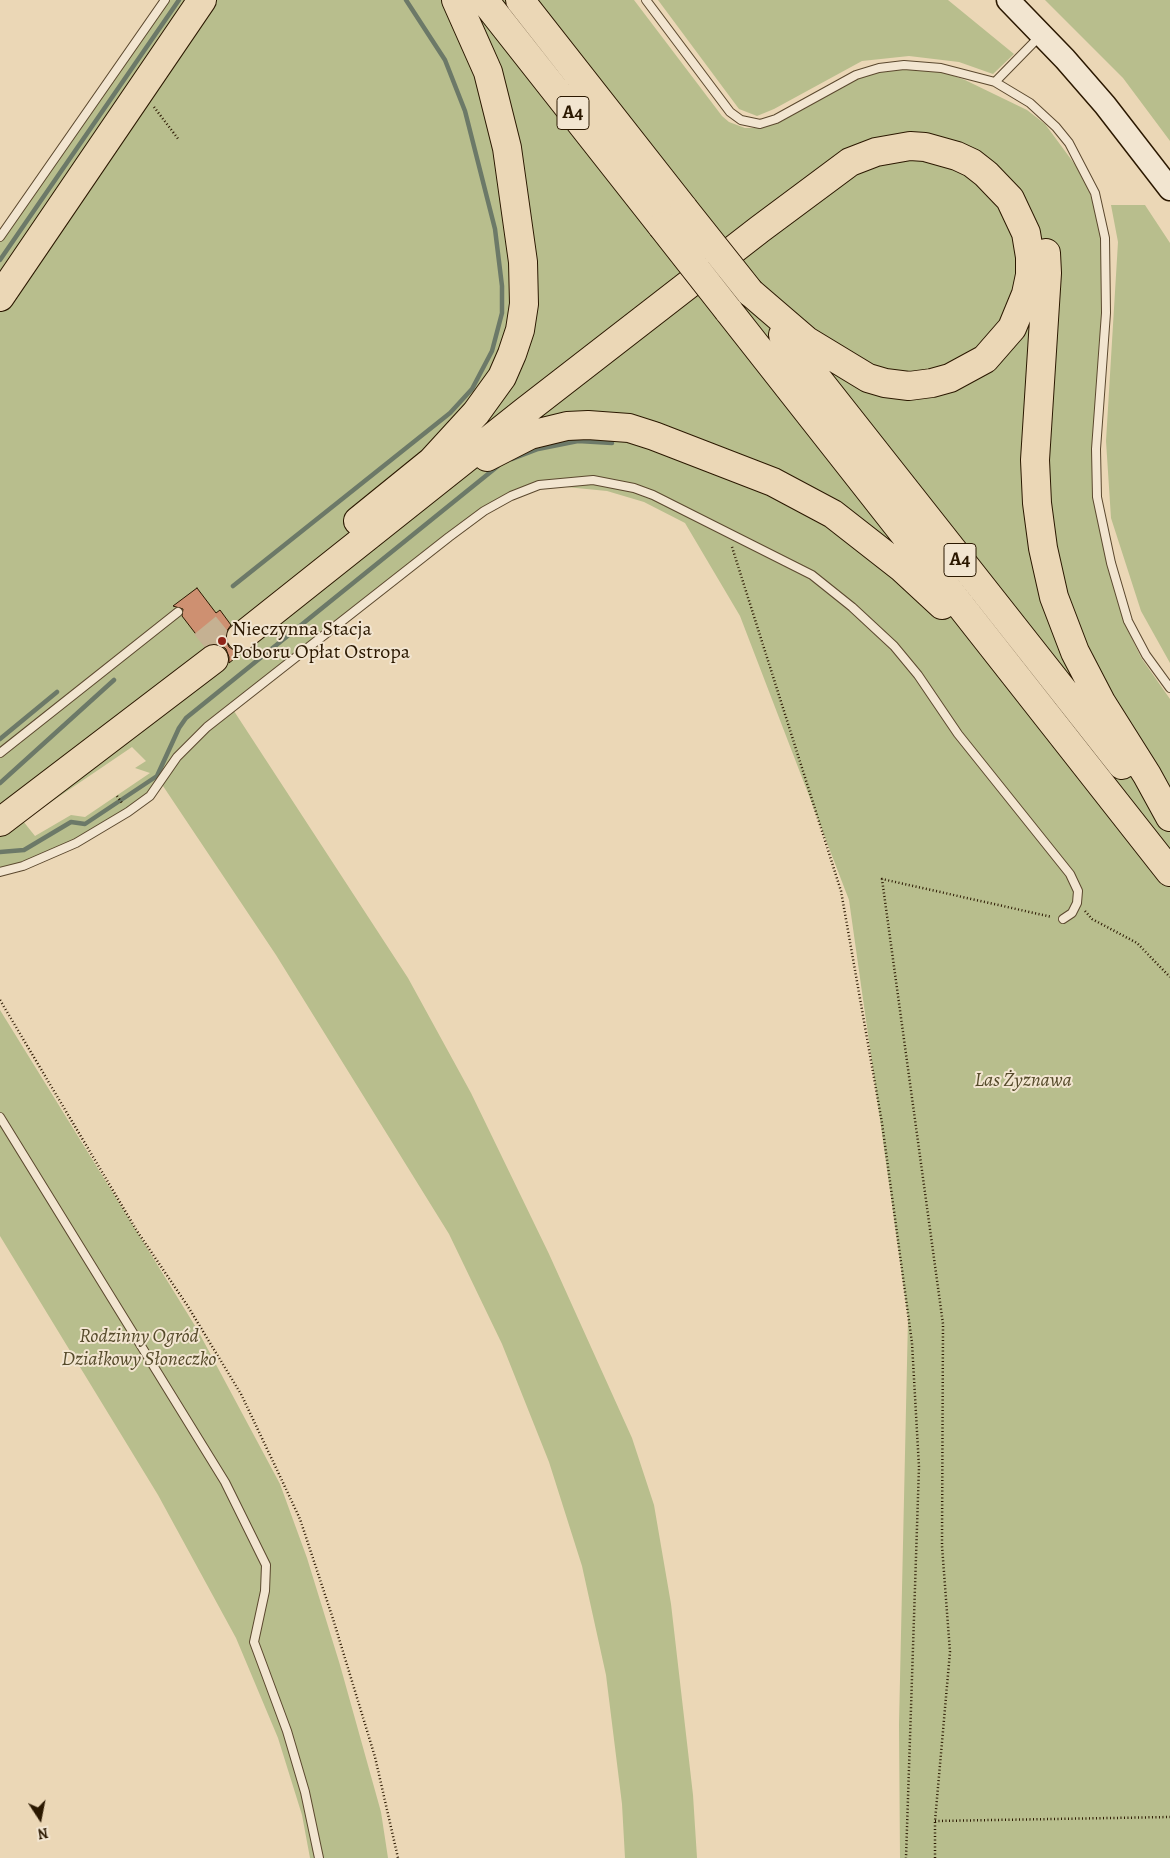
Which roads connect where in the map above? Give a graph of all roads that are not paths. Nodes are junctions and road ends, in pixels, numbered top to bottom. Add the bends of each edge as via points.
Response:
1 (165, 0) edge
2 (202, 0) edge
3 (456, 0) edge
4 (484, 0) edge
5 (520, 0) edge
6 (646, 0) edge
7 (1008, 0) edge
8 (1042, 34) junction
9 (995, 82) junction
10 (1170, 189) edge
11 (0, 237) edge
12 (750, 292) junction
13 (0, 297) edge
14 (434, 472) junction
15 (178, 612) dead end
16 (236, 630) tunnel mouth
17 (1008, 667) junction
18 (1170, 688) edge
19 (0, 753) edge
20 (0, 806) edge
21 (1170, 817) edge
22 (0, 822) edge
23 (1170, 826) edge
24 (0, 872) edge
25 (1170, 872) edge
26 (1063, 919) road end
27 (0, 1117) edge
28 (319, 1858) edge

1 - 11 lane
2 - 13 highway
3 - 14 highway via 476,42 497,100 518,221 524,304 520,330 502,377
4 - 17 highway, A4, bridge
5 - 12 highway, A4, bridge
6 - 9 lane via 730,112 741,120 760,124 776,118 856,75 879,68 904,65 941,68
7 - 8 main road
8 - 9 lane
8 - 10 main road via 1105,105
9 - 18 lane via 1030,104 1056,127 1080,161 1095,193 1105,238 1107,276 1095,470 1097,497 1128,621 1146,655
12 - 14 highway via 807,341 868,378 909,386 932,383 950,378 985,359 1012,328 1030,275 1026,233 1010,199 986,174 957,156 910,146 862,157 835,171
12 - 23 highway, A4
14 - 16 highway
14 - 17 highway via 550,430 588,425 629,428 654,436 773,482 833,514 902,568
14 - 21 highway via 467,440 809,169 840,148 862,138 896,130 929,131 963,140 997,160 1015,178 1040,221 1048,274 1035,460 1043,548 1054,597 1075,652
15 - 19 lane
17 - 25 highway, A4
20 - 22 highway via 209,652
24 - 26 lane via 23,866 76,843 150,796 177,758 207,727 449,536 511,496 550,482 593,480 653,495 812,575 894,646 958,734 1057,856 1078,891 1072,913
27 - 28 lane via 224,1482 266,1565 266,1591 254,1642 287,1731

